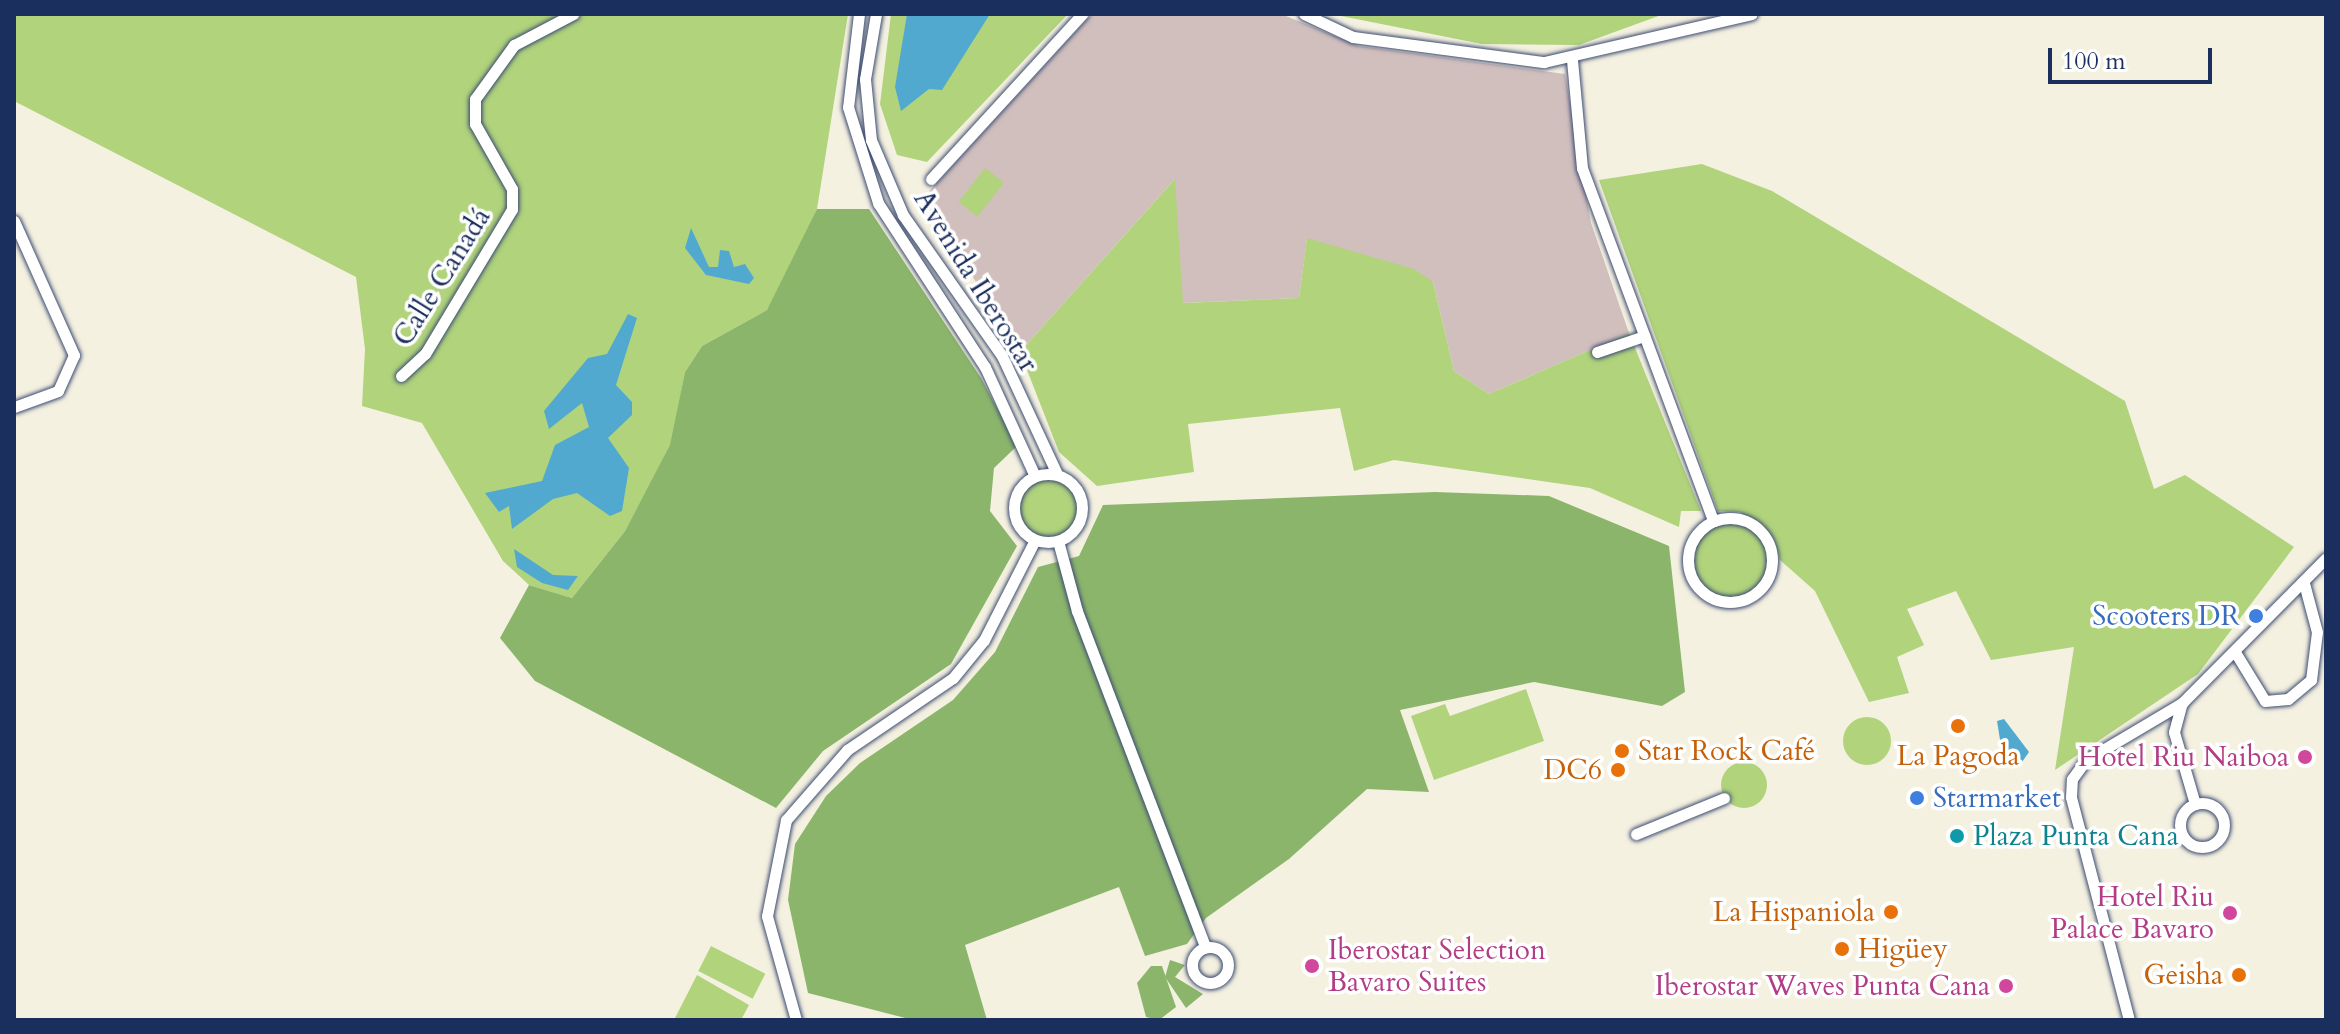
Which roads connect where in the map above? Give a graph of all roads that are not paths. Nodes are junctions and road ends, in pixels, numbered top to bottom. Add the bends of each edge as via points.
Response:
1 (573, 14) edge
2 (859, 14) edge
3 (876, 14) edge
4 (1082, 14) edge
5 (1304, 14) edge
6 (1752, 14) edge
7 (1572, 60) junction
8 (931, 179) dead end
9 (14, 221) edge
10 (1644, 336) junction
11 (1597, 352) dead end
12 (401, 376) dead end
13 (14, 407) edge
14 (1057, 474) junction
15 (1035, 476) junction
16 (1713, 521) junction
17 (1035, 540) junction
18 (1058, 541) junction
19 (2326, 558) edge
20 (2304, 583) junction
21 (2235, 652) junction
22 (2182, 703) junction
23 (1724, 798) dead end
24 (2195, 804) dead end
25 (1636, 834) dead end
26 (1205, 947) dead end
27 (796, 1020) edge
28 (2129, 1020) edge

1 - 12 street, Calle Canadá via 514,45 475,99 475,124 512,189 512,209 425,354
2 - 15 street, Avenida Iberostar via 848,107 878,203 985,367
3 - 14 street, Avenida Iberostar via 865,79 871,140 918,240 1002,356
4 - 8 street
5 - 7 street via 1353,37 1455,56
6 - 7 street
7 - 10 street via 1582,168
9 - 13 street via 74,355 58,391
10 - 11 street
10 - 16 street
14 - 15 street
14 - 18 street via 1075,486 1083,507 1076,528
15 - 17 street via 1014,502 1018,525
16 - 16 street via 1691,544 1692,579 1723,602 1751,597 1769,575 1766,538 1737,519
17 - 18 street
17 - 27 street via 984,640 953,678 847,750 786,820 767,916
18 - 26 street via 1072,597
19 - 20 street
20 - 21 street
20 - 21 street via 2317,632 2311,680 2288,699 2265,701
21 - 22 street
22 - 24 street via 2174,732
22 - 28 street via 2086,760 2072,779
23 - 25 street

